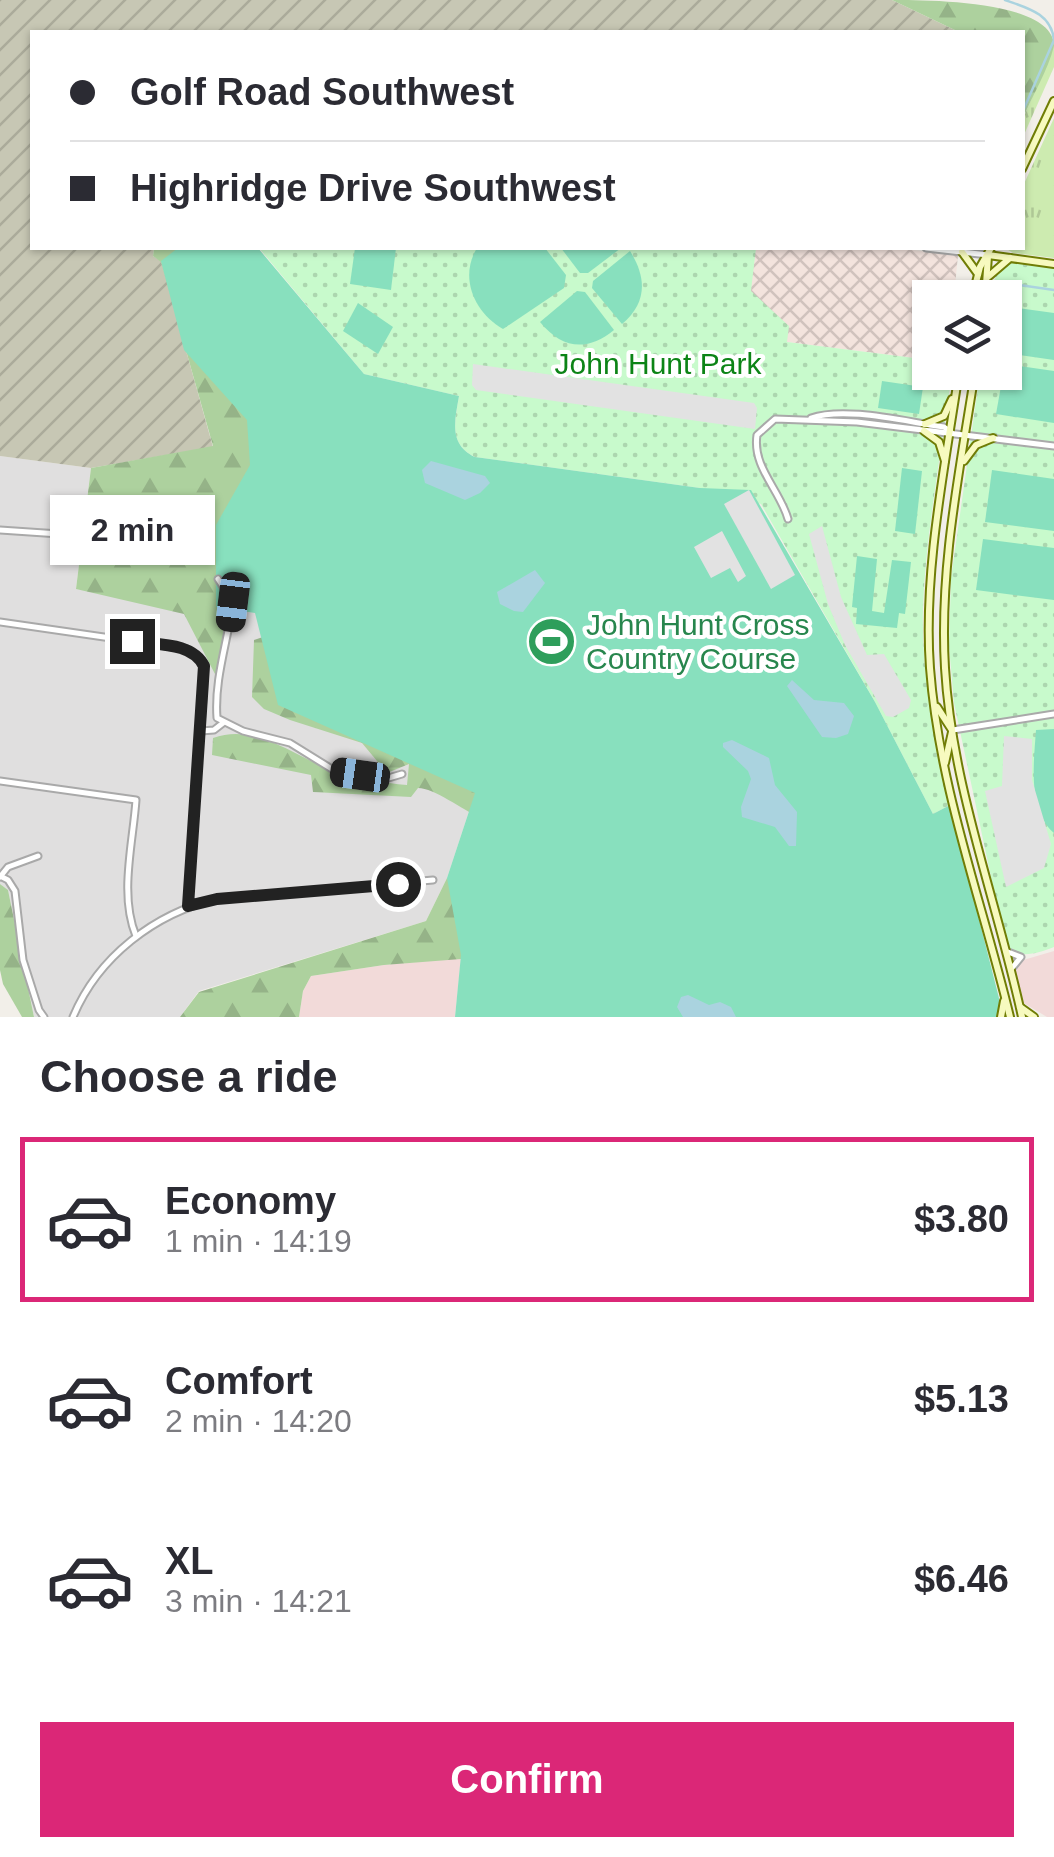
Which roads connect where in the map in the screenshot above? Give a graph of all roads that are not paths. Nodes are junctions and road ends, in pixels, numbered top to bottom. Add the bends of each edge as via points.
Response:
1 (1054, 101) edge
2 (1025, 163) edge
3 (944, 250) edge
4 (989, 251) edge
5 (962, 252) junction
6 (1011, 258) junction
7 (1054, 264) edge
8 (978, 274) junction
9 (988, 276) junction
10 (976, 280) edge
11 (987, 280) edge
12 (956, 390) edge
13 (956, 390) edge
14 (970, 390) edge
15 (924, 428) junction
16 (958, 433) junction
17 (993, 438) junction
18 (1054, 446) edge
19 (946, 470) junction
20 (960, 471) junction
21 (788, 519) dead end
22 (0, 530) edge
23 (74, 535) dead end
24 (218, 578) dead end
25 (0, 622) edge
26 (933, 697) junction
27 (1054, 714) edge
28 (220, 720) junction
29 (202, 722) junction
30 (953, 730) junction
31 (201, 731) junction
32 (944, 772) junction
33 (402, 774) dead end
34 (0, 781) edge
35 (38, 856) dead end
36 (0, 877) edge
37 (433, 880) dead end
38 (188, 906) junction
39 (136, 936) junction
40 (1005, 952) junction
41 (1010, 971) junction
42 (1005, 995) junction
43 (1019, 1006) junction
44 (44, 1017) edge
45 (73, 1017) edge
46 (1001, 1017) edge
47 (1010, 1017) edge
48 (1022, 1017) edge
49 (1034, 1017) edge

1 - 2 street
3 - 5 street
4 - 5 street
4 - 6 street
4 - 8 street
4 - 9 street
5 - 8 street
6 - 7 street
6 - 9 street
8 - 10 street
9 - 11 street
12 - 15 street via 944,416
13 - 16 street
14 - 16 street
15 - 16 street
15 - 19 street via 940,443
15 - 21 street via 774,419 757,435 757,458
16 - 17 street
16 - 19 street
16 - 20 street
17 - 18 street
17 - 20 street via 969,452
19 - 26 street via 928,609
20 - 30 street via 944,612
22 - 23 street
24 - 28 street via 233,602 216,686
25 - 29 street via 187,649 204,666
26 - 30 street
26 - 32 street
27 - 30 street
28 - 29 street
28 - 31 street via 214,730
28 - 33 street via 290,743 335,771
29 - 31 street
30 - 32 street
30 - 40 street
31 - 38 street
32 - 42 street
34 - 39 street via 136,800 128,902
35 - 36 street
36 - 44 street via 15,891 23,960
37 - 38 street
38 - 39 street
39 - 45 street via 102,970
40 - 41 street
40 - 41 street via 1021,957
41 - 43 street
42 - 46 street
42 - 47 street
43 - 48 street
43 - 49 street

